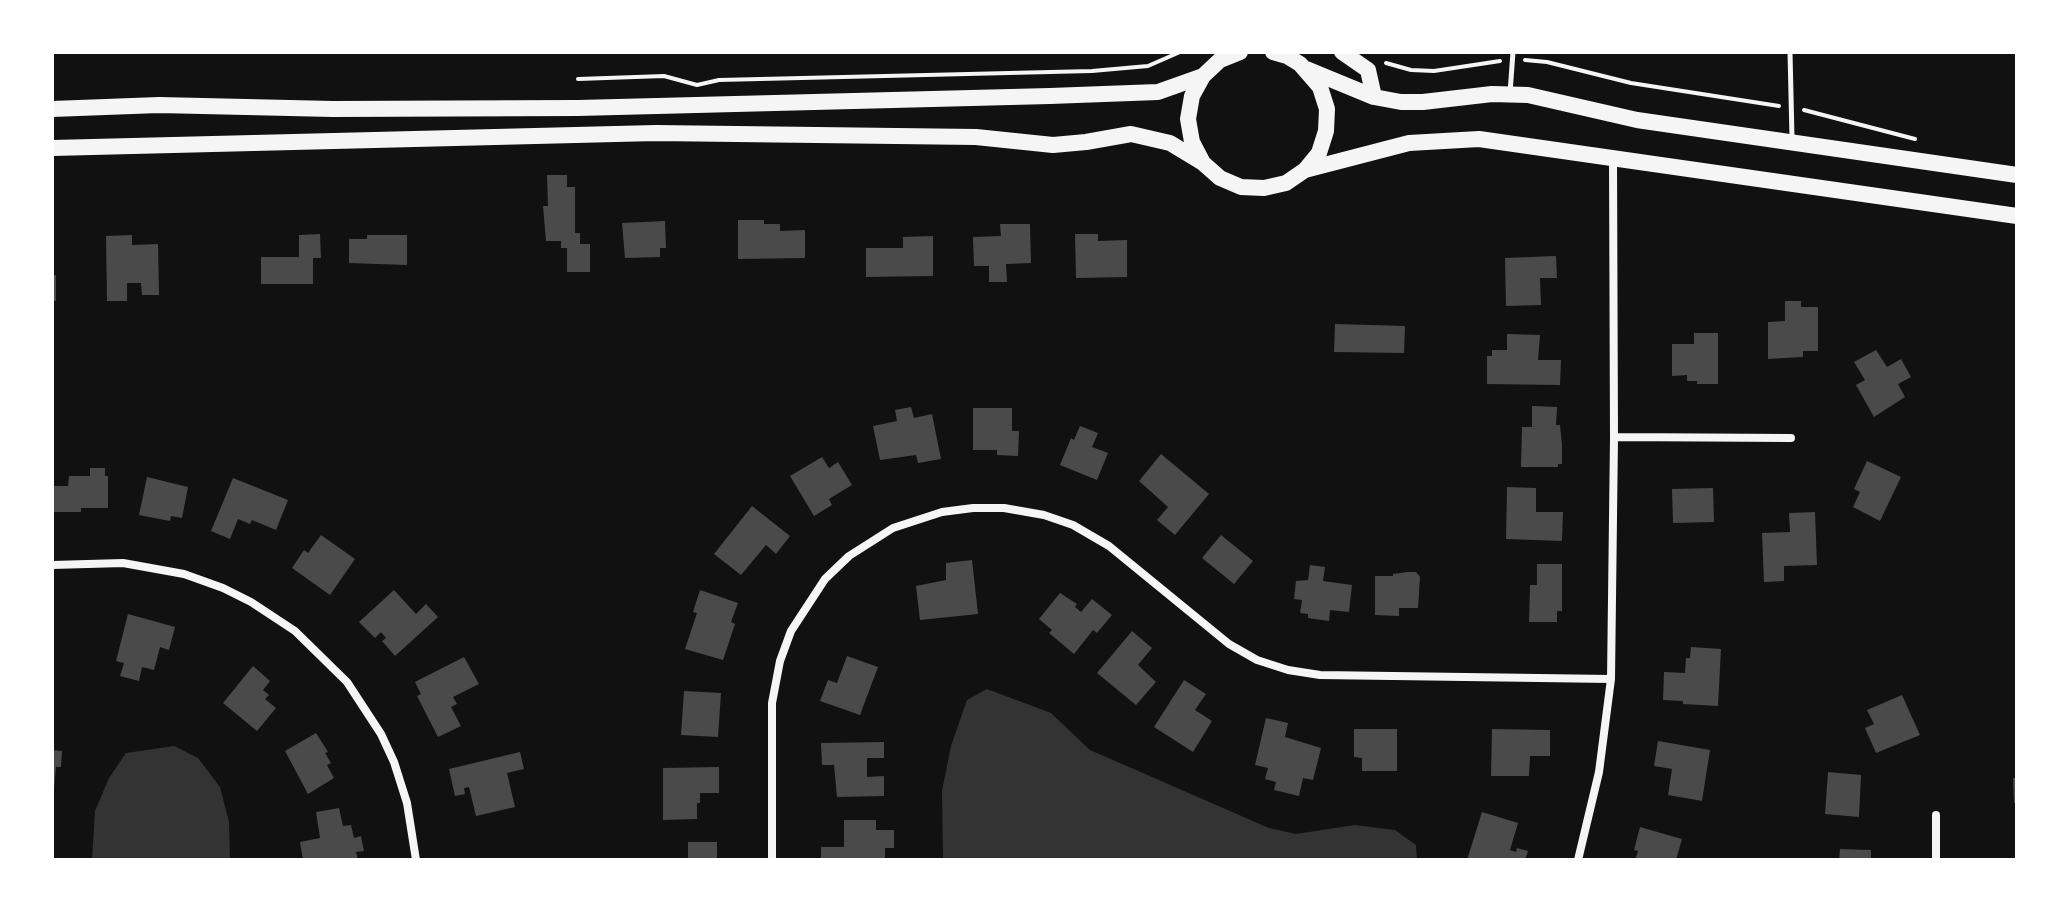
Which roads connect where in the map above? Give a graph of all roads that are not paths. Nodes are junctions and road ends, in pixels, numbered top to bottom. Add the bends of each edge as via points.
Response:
1 (1240, 52) edge
2 (1273, 52) edge
3 (1342, 52) edge
4 (1513, 52) edge
5 (1790, 52) edge
6 (1306, 69) junction
7 (1203, 76) junction
8 (1510, 94) junction
9 (1374, 97) junction
10 (52, 109) edge
11 (1792, 143) junction
12 (52, 148) edge
13 (1613, 158) junction
14 (1203, 163) junction
15 (1305, 170) junction
16 (2017, 175) edge
17 (2017, 216) edge
18 (1614, 437) junction
19 (1791, 438) dead end
20 (52, 565) edge
21 (1611, 679) junction
22 (1936, 815) dead end
23 (416, 860) edge
24 (772, 860) edge
25 (1578, 860) edge
26 (1936, 860) edge

1 - 7 main road via 1220,60
2 - 6 main road
3 - 9 main road via 1368,70
4 - 8 lane
5 - 11 lane
6 - 9 main road
6 - 15 main road via 1320,87 1327,109 1323,142
7 - 10 main road via 1158,92 1050,96 578,108
7 - 14 main road via 1188,119
8 - 9 main road via 1423,102
8 - 11 main road
11 - 16 main road
12 - 14 main road via 656,133 976,137 1053,145 1131,134 1170,143
13 - 15 main road via 1497,141 1444,140 1389,147
13 - 17 main road
13 - 18 street
14 - 15 main road via 1241,187 1286,183
18 - 19 street
18 - 21 street
20 - 23 street via 123,563 184,574 251,602 295,631 347,682 381,734 407,803
21 - 24 street via 1320,675 1288,670 1229,644 1109,546 1044,515 973,508 912,520 849,556 825,579 791,631 775,681 771,723
21 - 25 street via 1599,772
22 - 26 street

